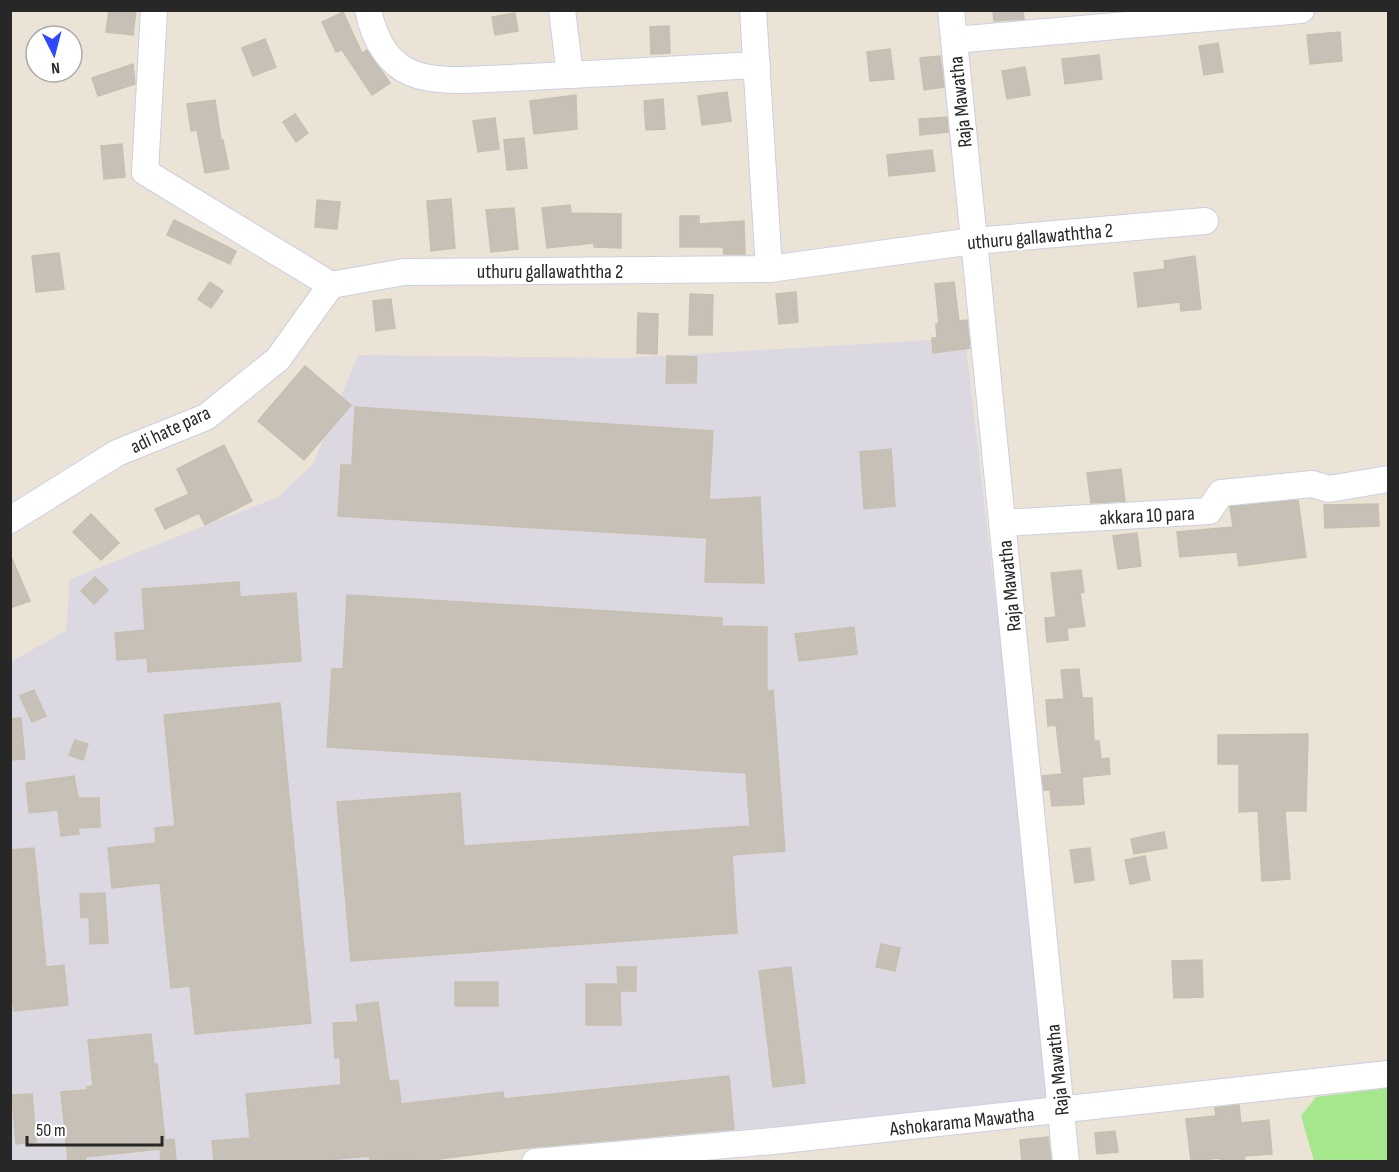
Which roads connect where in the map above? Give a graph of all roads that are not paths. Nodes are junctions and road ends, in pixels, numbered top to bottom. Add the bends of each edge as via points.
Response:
1 (154, 10) edge
2 (368, 10) edge
3 (562, 10) edge
4 (753, 10) edge
5 (951, 10) edge
6 (1301, 10) edge
7 (954, 40) junction
8 (757, 64) junction
9 (570, 75) junction
10 (1205, 221) dead end
11 (974, 241) junction
12 (769, 269) junction
13 (331, 285) junction
14 (1389, 479) edge
15 (10, 520) edge
16 (1002, 523) junction
17 (1389, 1074) edge
18 (1060, 1110) junction
19 (774, 1151) edge
20 (535, 1161) edge
21 (1066, 1161) edge

1 - 13 street via 145,172
2 - 9 street via 387,54 420,78 443,81
3 - 9 street
4 - 8 street
5 - 7 street, Raja Mawatha
6 - 7 street
7 - 11 street, Raja Mawatha
8 - 9 street
8 - 12 street
10 - 11 street, uthuru gallawaththa 2
11 - 12 street, uthuru gallawaththa 2
11 - 16 street, Raja Mawatha
12 - 13 street, uthuru gallawaththa 2 via 404,272
13 - 15 street, adi hate para via 278,359 206,417 117,453
14 - 16 street, akkara 10 para via 1329,489 1312,484 1221,493 1209,511
16 - 18 street, Raja Mawatha
17 - 18 street, Ashokarama Mawatha
18 - 19 street, Ashokarama Mawatha
18 - 21 street, Raja Mawatha
19 - 20 street, Ashokarama Mawatha

